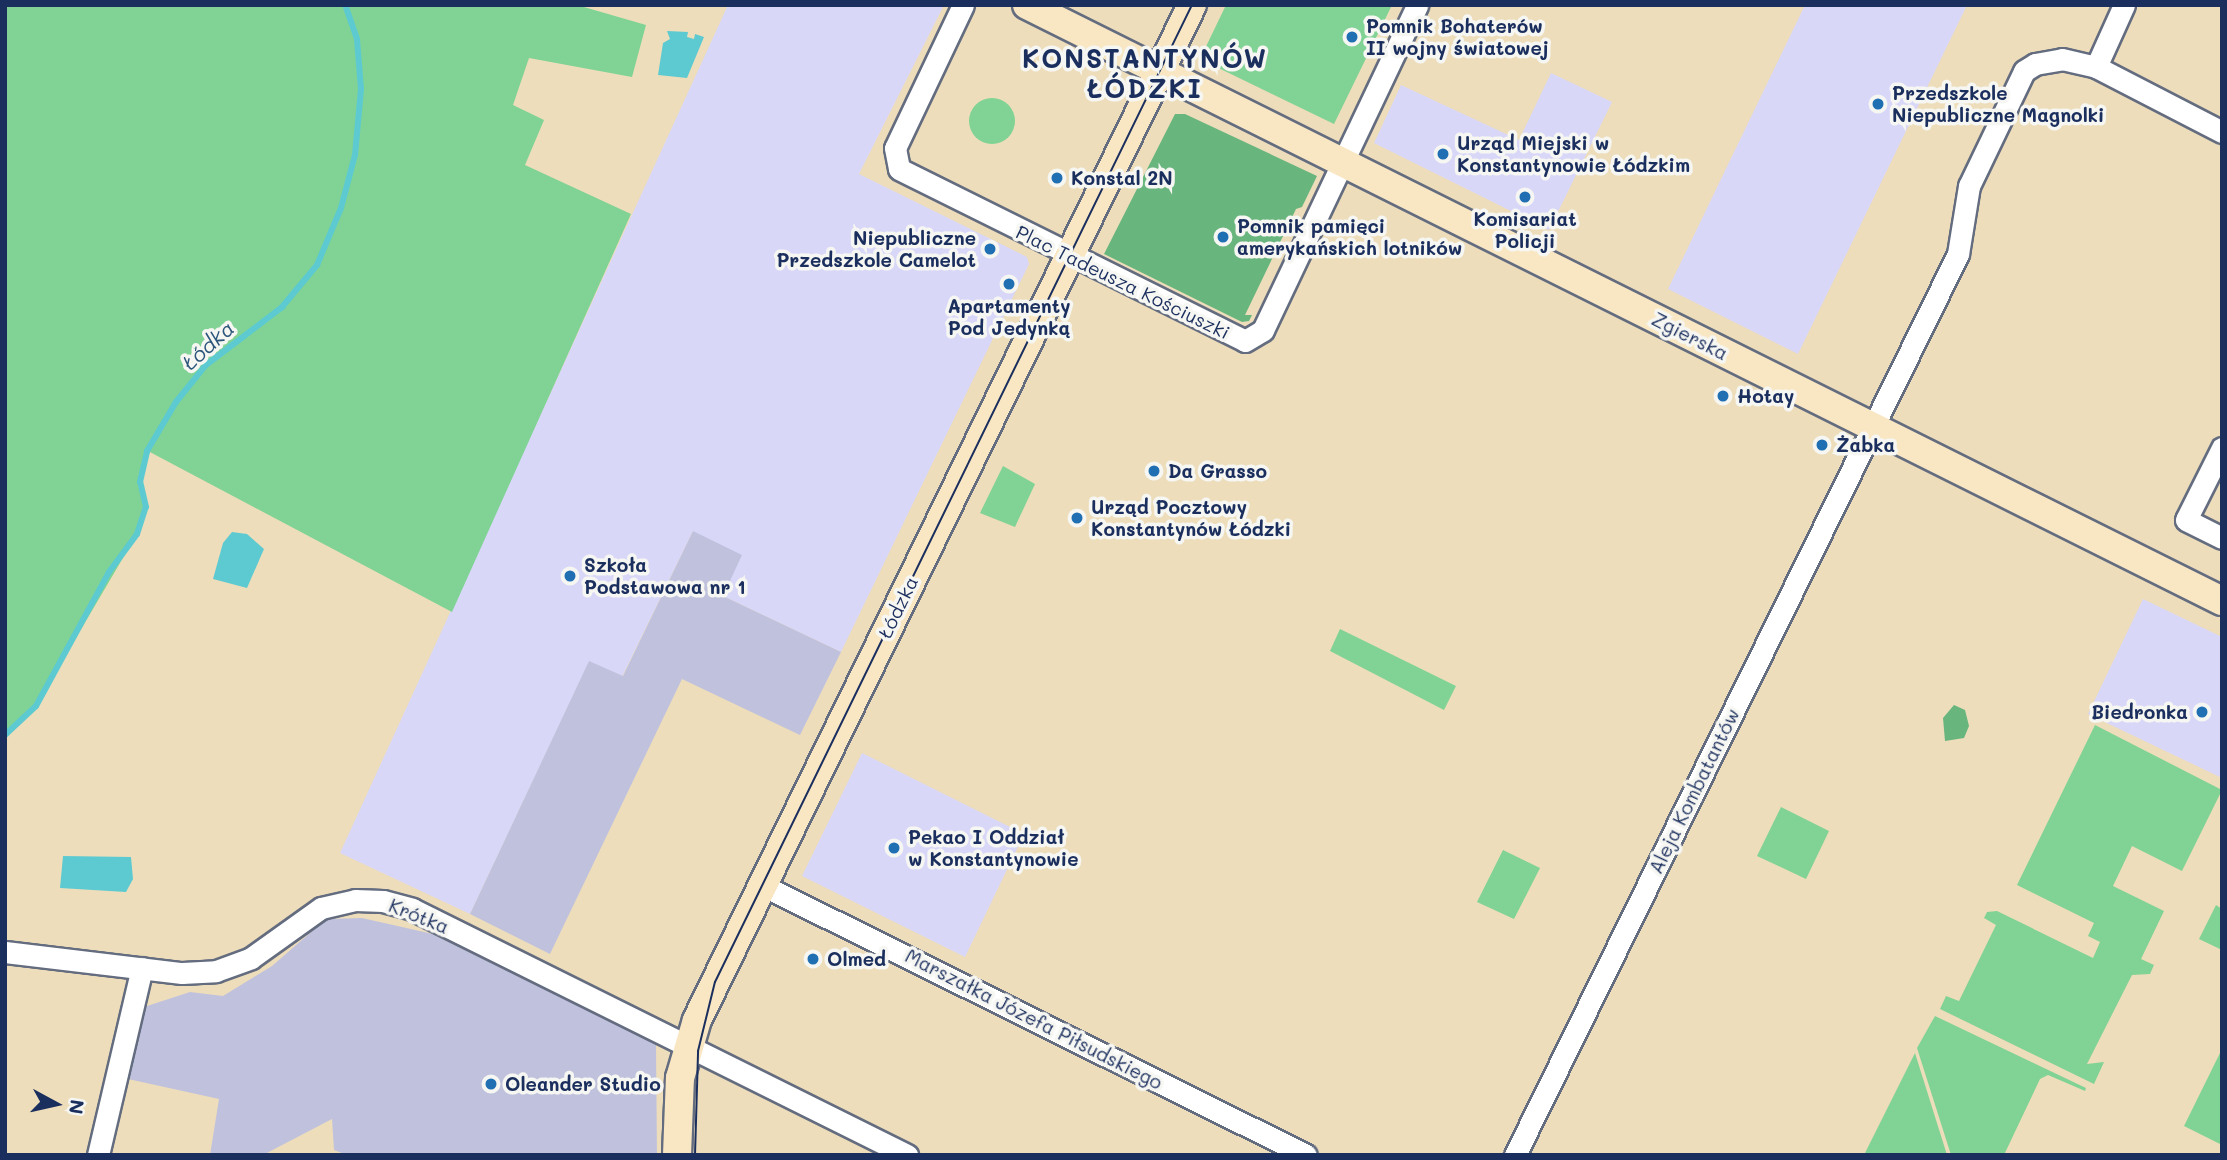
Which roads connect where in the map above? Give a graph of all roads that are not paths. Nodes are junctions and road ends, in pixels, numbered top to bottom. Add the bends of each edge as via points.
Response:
1 (963, 5) edge
2 (1027, 5) edge
3 (1192, 5) edge
4 (1417, 5) edge
5 (2124, 5) edge
6 (2096, 67) junction
7 (1158, 71) junction
8 (2222, 132) edge
9 (1341, 163) junction
10 (1070, 255) junction
11 (1873, 428) junction
12 (2222, 448) edge
13 (2222, 538) edge
14 (2222, 601) edge
15 (762, 885) junction
16 (5, 952) edge
17 (142, 968) junction
18 (688, 1047) junction
19 (97, 1155) edge
20 (677, 1155) edge
21 (907, 1155) edge
22 (1307, 1155) edge
23 (1515, 1155) edge

1 - 10 street, Plac Tadeusza Kościuszki via 895,148 894,159 908,176
2 - 7 main road, Zgierska
3 - 7 main road, Łódzka
4 - 9 street, Plac Tadeusza Kościuszki
5 - 6 street
6 - 8 street, Aleja Kombatantów
6 - 11 street, Aleja Kombatantów via 2062,59 2024,71 1969,186 1958,254
7 - 9 main road, Zgierska
7 - 10 main road, Łódzka
9 - 10 street, Plac Tadeusza Kościuszki via 1263,330 1245,341
9 - 11 main road, Zgierska
10 - 15 main road, Łódzka
11 - 14 main road, Zgierska
11 - 23 street, Aleja Kombatantów
12 - 13 street via 2186,520
15 - 18 main road, Łódzka via 696,1020
15 - 22 street, Marszałka Józefa Piłsudskiego
16 - 17 street, Krótka
17 - 18 street, Krótka via 193,973 226,969 251,958 321,908 355,900 383,901 412,909
17 - 19 street
18 - 20 main road, Łódzka via 680,1078
18 - 21 street, Krótka

